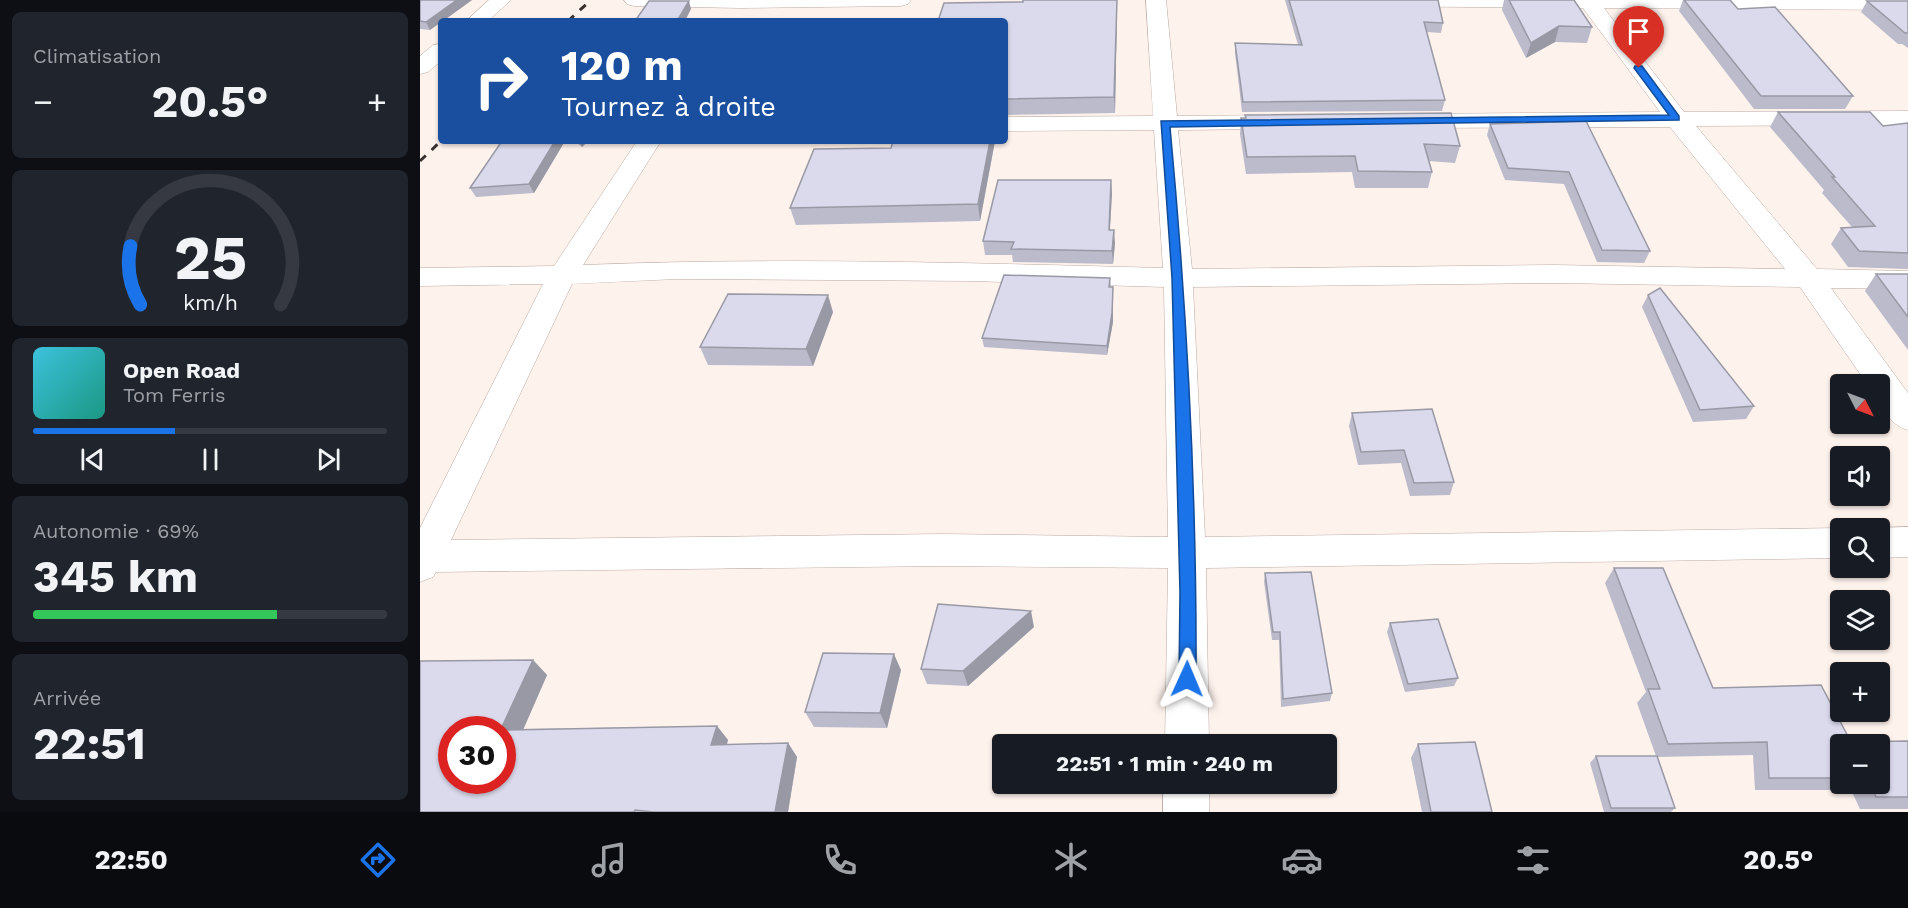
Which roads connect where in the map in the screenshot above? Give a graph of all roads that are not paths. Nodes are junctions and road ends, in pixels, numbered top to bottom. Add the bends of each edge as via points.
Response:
1 (501, 0) edge
2 (634, 0) edge
3 (901, 0) edge
4 (1156, 0) edge
5 (1355, 0) edge
6 (1589, 1) edge
7 (741, 2) junction
8 (1908, 4) edge
9 (480, 18) edge
10 (731, 18) edge
11 (438, 52) edge
12 (420, 67) edge
13 (1676, 118) junction
14 (1908, 118) edge
15 (1390, 121) edge
16 (1307, 122) edge
17 (1008, 124) edge
18 (1164, 124) junction
19 (647, 144) edge
20 (562, 275) junction
21 (420, 277) edge
22 (1178, 278) junction
23 (1810, 280) junction
24 (1908, 280) edge
25 (1908, 418) edge
26 (1830, 543) edge
27 (1890, 543) edge
28 (1908, 543) edge
29 (1187, 553) junction
30 (422, 559) edge
31 (1186, 734) edge
32 (1186, 794) edge
33 (1186, 812) edge

1 - 9 street
2 - 7 street
3 - 7 street
4 - 18 street
5 - 6 street
6 - 8 street
6 - 13 street
7 - 10 street
11 - 12 street
13 - 14 street
13 - 15 street
13 - 23 street
16 - 18 street
17 - 18 street
18 - 22 street
19 - 20 street
20 - 21 street
20 - 22 street via 688,270
20 - 30 street
22 - 23 street via 1554,274
22 - 29 street
23 - 24 street
23 - 25 street
26 - 29 street
27 - 28 street
29 - 30 street via 943,550
29 - 31 street
32 - 33 street

